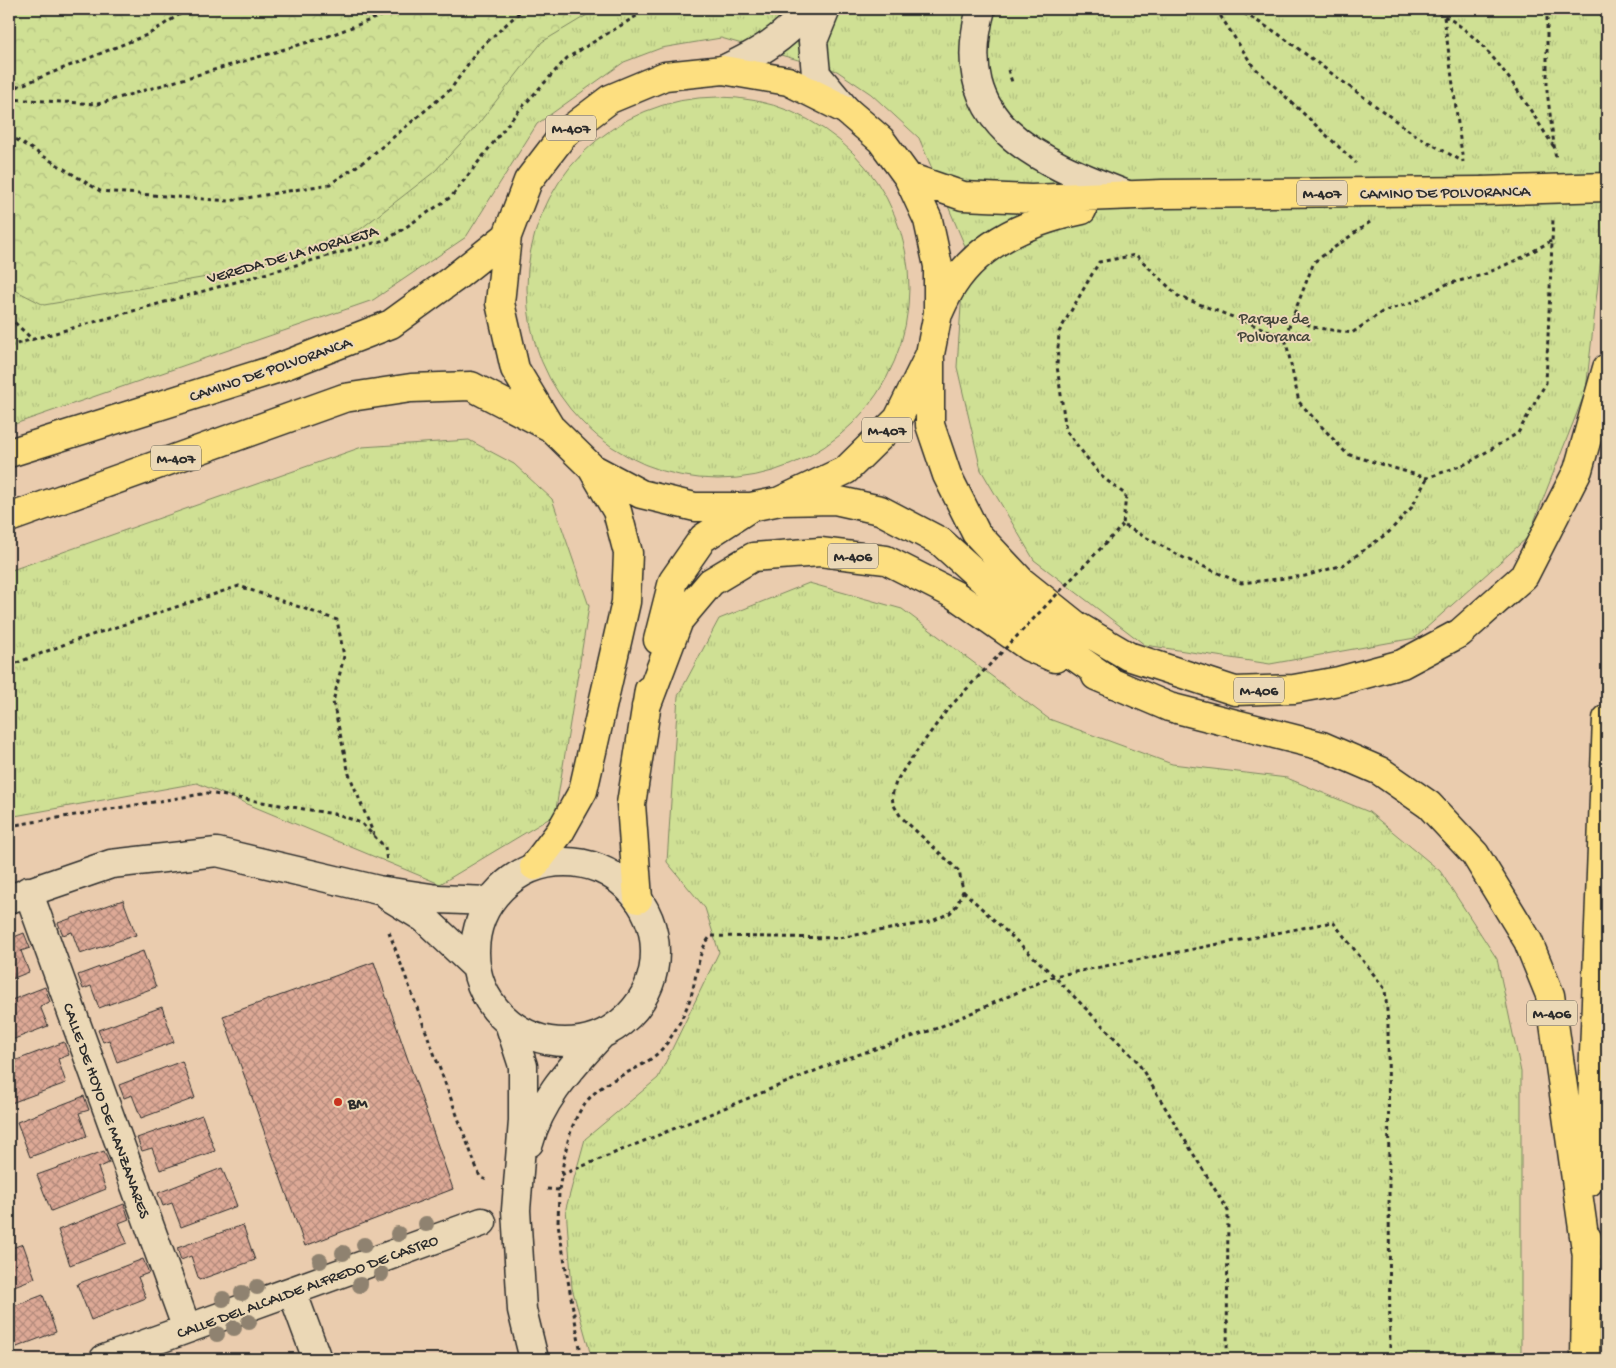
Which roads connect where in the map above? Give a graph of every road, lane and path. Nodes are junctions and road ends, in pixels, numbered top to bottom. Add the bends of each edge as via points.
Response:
1 (188, 9) edge
2 (399, 9) edge
3 (523, 9) edge
4 (648, 9) edge
5 (809, 9) edge
6 (826, 9) edge
7 (982, 9) edge
8 (1216, 9) edge
9 (1237, 9) edge
10 (1430, 9) edge
11 (1444, 9) edge
12 (1547, 9) edge
13 (1445, 15) junction
14 (1006, 66) dead end
15 (723, 70) junction
16 (9, 90) edge
17 (1016, 93) dead end
18 (9, 99) edge
19 (846, 110) junction
20 (9, 135) edge
21 (1556, 150) junction
22 (1348, 166) dead end
23 (1556, 168) dead end
24 (908, 177) junction
25 (1607, 187) edge
26 (1162, 194) junction
27 (1127, 195) junction
28 (1553, 214) dead end
29 (1371, 221) dead end
30 (507, 236) junction
31 (1552, 241) junction
32 (938, 313) junction
33 (1293, 315) junction
34 (9, 316) edge
35 (1285, 337) junction
36 (33, 341) junction
37 (9, 346) edge
38 (930, 354) junction
39 (1607, 368) edge
40 (550, 427) junction
41 (9, 453) edge
42 (592, 468) junction
43 (1427, 478) junction
44 (780, 501) junction
45 (751, 507) junction
46 (9, 518) edge
47 (1123, 525) junction
48 (9, 666) edge
49 (1114, 684) junction
50 (646, 707) junction
51 (1607, 719) edge
52 (9, 826) edge
53 (376, 838) junction
54 (534, 866) junction
55 (378, 890) junction
56 (963, 891) junction
57 (18, 895) edge
58 (638, 899) junction
59 (489, 901) junction
60 (387, 926) dead end
61 (476, 968) junction
62 (1054, 976) junction
63 (509, 1023) junction
64 (600, 1036) junction
65 (561, 1175) junction
66 (518, 1186) junction
67 (558, 1190) junction
68 (482, 1222) dead end
69 (1587, 1257) junction
70 (292, 1291) junction
71 (187, 1329) junction
72 (104, 1359) edge
73 (317, 1359) edge
74 (534, 1359) edge
75 (582, 1359) edge
76 (1227, 1359) edge
77 (1390, 1359) edge
78 (1585, 1359) edge

1 - 16 path via 150,34
2 - 18 path via 326,37 98,104
3 - 20 path via 477,51 451,89 366,160 330,184 230,200 100,191
4 - 36 path, VEREDA DE LA MORALEJA via 566,58 515,114 451,197 388,239
5 - 15 street via 792,28 759,53
6 - 19 street via 813,41 816,74
7 - 27 street via 976,30 974,64 982,97 1002,126 1026,148 1050,163
8 - 22 path via 1253,66 1358,165
9 - 13 path via 1277,33 1414,136 1463,162
10 - 13 path
11 - 13 path
12 - 21 path via 1547,91
13 - 21 path via 1489,52
14 - 17 path
15 - 19 highway, M-407 via 788,81
15 - 30 highway, M-407 via 665,76 610,99 564,134 528,181
19 - 24 highway, M-407 via 880,140
21 - 23 path
24 - 27 highway, CAMINO DE POLVORANCA / M-407 via 963,196 1030,199
24 - 32 highway, M-407 via 928,220 938,266
25 - 26 highway, CAMINO DE POLVORANCA / M-407, bridge
26 - 27 highway, CAMINO DE POLVORANCA / M-407
26 - 32 highway, CAMINO DE POLVORANCA / M-407 via 1047,218 1019,230 993,245 971,264 953,284
28 - 31 path
29 - 33 path via 1314,262
30 - 40 highway, M-407 via 500,303 515,369
30 - 41 highway, CAMINO DE POLVORANCA / M-407 via 454,280 391,324 273,370
31 - 33 path via 1483,275 1447,284 1416,301 1382,312 1352,332 1312,327
31 - 43 path via 1546,383 1518,432 1468,463
32 - 38 highway, M-407
33 - 35 path
34 - 36 path
35 - 43 path via 1299,402 1347,454
35 - 47 path via 1178,296 1136,255 1100,262 1059,332 1056,366 1066,431 1101,476 1126,495
36 - 37 path, VEREDA DE LA MORALEJA
38 - 39 highway, M-406 via 930,425 947,475 976,534 1022,582 1077,626 1128,656 1235,691 1294,689 1339,681 1402,664 1460,633 1524,576 1578,470
38 - 44 highway, M-407 via 898,419 846,470
40 - 42 highway, M-407
40 - 46 highway, M-407 via 471,386 411,388 344,398
42 - 45 highway, M-407 via 641,494 695,508
42 - 54 highway via 617,511 628,553 626,602 583,790 560,832
43 - 47 path via 1412,507 1389,532 1343,565 1305,576 1241,583 1184,558
44 - 45 highway, M-407
44 - 49 highway, M-406 via 834,500 880,510 941,542 1044,636
45 - 50 highway via 703,538 673,581 654,654
47 - 56 path, bridge via 947,710 896,782 893,804 901,816 959,870
48 - 53 path via 239,586 338,620 344,656 333,702 349,774
49 - 50 highway, M-406 via 1029,647 956,595 886,560 820,552 753,557 711,582 679,620
49 - 69 highway, M-406 via 1169,707 1322,746 1380,771 1429,805 1475,854 1528,941 1550,995
50 - 58 highway via 631,804
51 - 69 highway, M-406
52 - 53 path via 208,793 340,815 361,824
53 - 55 path via 385,847 387,862
54 - 58 street via 563,861 592,865 618,878
54 - 59 street via 509,880
55 - 57 street via 217,852 110,864
55 - 59 street via 438,899
55 - 61 street via 424,918
56 - 62 path
56 - 65 path via 950,913 930,922 885,931 838,938 711,936 703,945 690,998 670,1039 644,1065 599,1089 586,1101 575,1117
57 - 71 street, CALLE DE HOYO DE MANZANARES
58 - 64 street via 651,923 656,950 652,976 635,1008 623,1021
59 - 61 street via 479,922 474,944
60 - 66 path via 480,1177 493,1183
61 - 63 street via 493,1007
62 - 65 path via 935,1029 839,1060
62 - 76 path via 1137,1061 1228,1211
62 - 77 path via 1333,922 1385,989 1388,1022
63 - 64 street via 530,1035 553,1042 577,1042
63 - 66 street via 523,1066 524,1121
64 - 66 street via 560,1080 533,1126
65 - 67 path
66 - 67 path
66 - 74 street via 516,1210 522,1310
67 - 75 path via 558,1224
68 - 70 street, CALLE DEL ALCALDE ALFREDO DE CASTRO
69 - 78 highway, M-406
70 - 71 street, CALLE DEL ALCALDE ALFREDO DE CASTRO
70 - 73 street
71 - 72 street, CALLE DEL ALCALDE ALFREDO DE CASTRO

